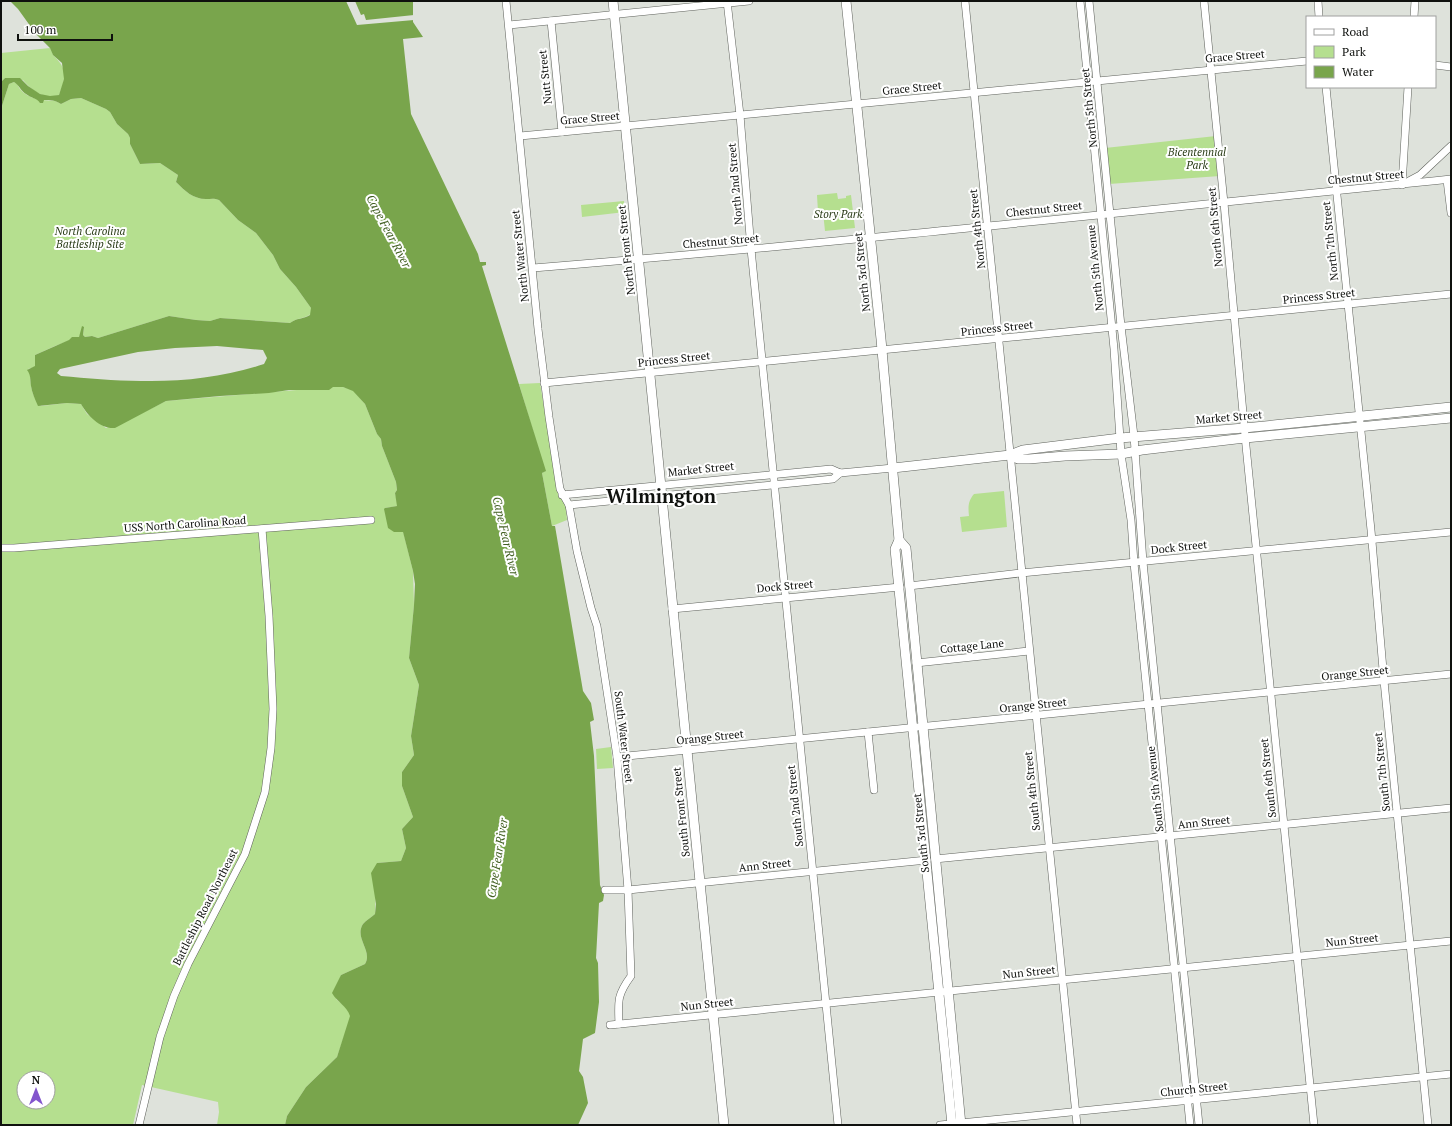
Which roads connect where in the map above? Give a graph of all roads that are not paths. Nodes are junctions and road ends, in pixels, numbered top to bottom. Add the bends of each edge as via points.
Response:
1 (506, 1) edge
2 (613, 1) edge
3 (749, 1) edge
4 (846, 1) edge
5 (965, 1) edge
6 (1080, 1) edge
7 (1089, 1) edge
8 (1204, 1) edge
9 (1318, 1) edge
10 (1415, 1) edge
11 (727, 2) edge
12 (614, 15) junction
13 (1319, 16) edge
14 (1414, 16) edge
15 (551, 21) junction
16 (508, 24) junction
17 (1306, 61) edge
18 (1436, 65) edge
19 (1451, 67) edge
20 (1210, 70) junction
21 (1097, 80) junction
22 (1088, 81) junction
23 (1326, 88) edge
24 (1408, 88) edge
25 (974, 93) junction
26 (857, 104) junction
27 (740, 115) junction
28 (626, 126) junction
29 (562, 132) junction
30 (520, 136) junction
31 (1451, 146) edge
32 (1449, 180) edge
33 (1402, 185) junction
34 (1336, 191) junction
35 (1224, 202) junction
36 (1451, 213) edge
37 (1110, 214) junction
38 (1101, 215) junction
39 (988, 226) junction
40 (871, 237) junction
41 (751, 249) junction
42 (638, 260) junction
43 (533, 268) junction
44 (1451, 294) edge
45 (1348, 304) junction
46 (1234, 315) junction
47 (1121, 326) junction
48 (1112, 327) junction
49 (999, 339) junction
50 (882, 351) junction
51 (763, 361) junction
52 (650, 373) junction
53 (544, 383) junction
54 (1451, 407) edge
55 (1359, 417) junction
56 (1451, 418) edge
57 (1360, 427) junction
58 (1244, 428) junction
59 (1134, 436) junction
60 (1120, 438) junction
61 (1245, 438) junction
62 (1135, 451) junction
63 (1121, 454) junction
64 (1010, 455) junction
65 (893, 468) junction
66 (840, 473) junction
67 (774, 474) junction
68 (661, 485) junction
69 (774, 485) junction
70 (562, 494) junction
71 (662, 497) junction
72 (569, 505) junction
73 (371, 520) dead end
74 (262, 529) junction
75 (1451, 532) edge
76 (899, 540) junction
77 (1371, 540) junction
78 (1, 548) edge
79 (1256, 551) junction
80 (1143, 562) junction
81 (1134, 563) junction
82 (1022, 573) junction
83 (909, 586) junction
84 (900, 587) junction
85 (786, 597) junction
86 (672, 608) junction
87 (1029, 651) junction
88 (916, 663) junction
89 (1451, 674) edge
90 (1384, 681) junction
91 (1270, 692) junction
92 (1148, 704) junction
93 (1157, 704) junction
94 (1036, 716) junction
95 (918, 727) junction
96 (868, 732) junction
97 (800, 739) junction
98 (687, 750) junction
99 (617, 757) junction
100 (874, 790) dead end
101 (1451, 808) edge
102 (1397, 814) junction
103 (1284, 825) junction
104 (1170, 836) junction
105 (1161, 837) junction
106 (1049, 848) junction
107 (931, 860) junction
108 (813, 871) junction
109 (700, 882) junction
110 (605, 890) dead end
111 (628, 890) junction
112 (1451, 941) edge
113 (1410, 945) junction
114 (1297, 956) junction
115 (1184, 968) junction
116 (1174, 969) junction
117 (1062, 980) junction
118 (944, 991) junction
119 (826, 1003) junction
120 (713, 1014) junction
121 (619, 1024) junction
122 (610, 1025) dead end
123 (1451, 1074) edge
124 (1423, 1077) junction
125 (1310, 1088) junction
126 (1187, 1100) junction
127 (1197, 1100) junction
128 (1075, 1112) junction
129 (957, 1124) edge
130 (139, 1125) edge
131 (724, 1125) edge
132 (838, 1125) edge
133 (940, 1125) edge
134 (1076, 1125) edge
135 (1190, 1125) edge
136 (1199, 1125) edge
137 (1314, 1125) edge
138 (1428, 1125) edge

1 - 16 street, North Water Street
2 - 12 main road, North Front Street
3 - 11 street
4 - 26 main road, North 3rd Street
5 - 25 street, North 4th Street
6 - 22 street, North 5th Avenue
7 - 21 street, North 5th Street
8 - 20 street, North 6th Street
9 - 13 street
10 - 14 street
11 - 12 street
11 - 27 street, North 2nd Street
12 - 15 street
12 - 28 main road, North Front Street
15 - 16 street
15 - 29 street, Nutt Street
16 - 30 street, North Water Street
17 - 20 street, Grace Street
18 - 19 street
20 - 21 street, Grace Street
20 - 35 street, North 6th Street
21 - 22 street, Grace Street
21 - 37 street, North 5th Street
22 - 25 street, Grace Street
22 - 38 street, North 5th Avenue
23 - 34 street, North 7th Street
24 - 33 street
25 - 26 street, Grace Street
25 - 39 street, North 4th Street
26 - 27 street, Grace Street
26 - 40 main road, North 3rd Street
27 - 28 street, Grace Street
27 - 41 street, North 2nd Street
28 - 29 street, Grace Street
28 - 42 main road, North Front Street
29 - 30 street, Grace Street
30 - 43 street, North Water Street
31 - 33 street via 1420,175
32 - 33 street, Chestnut Street
32 - 36 street
33 - 34 street, Chestnut Street
34 - 35 street, Chestnut Street
34 - 45 street, North 7th Street
35 - 37 street, Chestnut Street
35 - 46 street, North 6th Street
37 - 38 street, Chestnut Street
37 - 47 street, North 5th Avenue
38 - 39 street, Chestnut Street
38 - 48 street, North 5th Avenue
39 - 40 street, Chestnut Street
39 - 49 street, North 4th Street
40 - 41 street, Chestnut Street
40 - 50 main road, North 3rd Street
41 - 42 street, Chestnut Street
41 - 51 street, North 2nd Street
42 - 43 street, Chestnut Street
42 - 52 main road, North Front Street
43 - 53 street, North Water Street
44 - 45 street, Princess Street
45 - 46 street, Princess Street
45 - 55 street, North 7th Street
46 - 47 street, Princess Street
46 - 58 street, North 6th Street
47 - 48 street, Princess Street
47 - 59 street, North 5th Avenue
48 - 49 street, Princess Street
48 - 60 street, North 5th Avenue
49 - 50 street, Princess Street
49 - 64 street, North 4th Street
50 - 51 street, Princess Street
50 - 65 main road, North 3rd Street
51 - 52 street, Princess Street
51 - 67 street, North 2nd Street
52 - 53 street, Princess Street
52 - 68 main road, North Front Street
53 - 70 street, North Water Street
54 - 55 main road, Market Street
55 - 57 street, South 7th Street
55 - 58 main road, Market Street
56 - 57 main road, Market Street
57 - 61 main road, Market Street
57 - 77 street, South 7th Street
58 - 59 main road, Market Street
58 - 61 street, South 6th Street
59 - 60 main road, Market Street
59 - 62 street, North 5th Avenue
60 - 63 street, North 5th Avenue
60 - 64 main road, Market Street via 1023,450
61 - 62 main road, Market Street
61 - 79 street, South 6th Street
62 - 63 main road, Market Street
62 - 80 street, South 5th Avenue
63 - 64 main road, Market Street via 1029,459 1018,459
63 - 81 street, South 5th Avenue via 1131,520
64 - 65 main road, Market Street
64 - 82 street, South 4th Street
65 - 66 street, Market Street
65 - 76 main road, South 3rd Street
66 - 67 street, Market Street via 832,469
66 - 69 street, Market Street via 833,478
67 - 68 street, Market Street
67 - 69 street, North 2nd Street
68 - 70 street, Market Street
68 - 71 main road, North Front Street
69 - 71 street, Market Street
69 - 85 street, South 2nd Street
70 - 72 street, North Water Street
71 - 72 street, Market Street
71 - 86 main road, South Front Street
72 - 99 street, South Water Street via 577,551 597,626
73 - 74 street, USS North Carolina Road
74 - 78 street, USS North Carolina Road
74 - 130 street, Battleship Road Northeast via 273,709 265,792 245,854 174,996 160,1037
75 - 77 street, Dock Street
76 - 83 main road, South 3rd Street via 906,548
76 - 84 main road, South 3rd Street via 895,550
77 - 79 street, Dock Street
77 - 90 street, South 7th Street
79 - 80 street, Dock Street
79 - 91 street, South 6th Street
80 - 81 street, Dock Street
80 - 93 street, South 5th Avenue
81 - 82 street, Dock Street
81 - 92 street, South 5th Avenue
82 - 83 street, Dock Street
82 - 87 street, South 4th Street
83 - 88 main road, South 3rd Street
84 - 85 street, Dock Street
84 - 95 main road, South 3rd Street
85 - 86 street, Dock Street
85 - 97 street, South 2nd Street
86 - 98 main road, South Front Street
87 - 88 street, Cottage Lane
87 - 94 street, South 4th Street
88 - 95 main road, South 3rd Street
89 - 90 street, Orange Street
90 - 91 street, Orange Street
90 - 102 street, South 7th Street
91 - 93 street, Orange Street
91 - 103 street, South 6th Street
92 - 93 street, Orange Street
92 - 94 street, Orange Street
92 - 105 street, South 5th Avenue
93 - 104 street, South 5th Avenue
94 - 95 street, Orange Street
94 - 106 street, South 4th Street
95 - 96 street, Orange Street
95 - 107 main road, South 3rd Street
96 - 97 street, Orange Street
96 - 100 street
97 - 98 street, Orange Street
97 - 108 street, South 2nd Street
98 - 99 street, Orange Street
98 - 109 main road, South Front Street
99 - 111 street, South Water Street
101 - 102 street, Ann Street
102 - 103 street, Ann Street
102 - 113 street, South 7th Street
103 - 104 street, Ann Street
103 - 114 street, South 6th Street
104 - 105 street, Ann Street
104 - 115 street, South 5th Avenue
105 - 106 street, Ann Street
105 - 116 street, South 5th Avenue
106 - 107 street, Ann Street
106 - 117 street, South 4th Street
107 - 108 street, Ann Street
107 - 118 main road, South 3rd Street
108 - 109 street, Ann Street
108 - 119 street, South 2nd Street
109 - 111 street, Ann Street
109 - 120 main road, South Front Street
110 - 111 street, Ann Street
111 - 121 street, South Water Street via 631,976 618,999
112 - 113 street, Nun Street
113 - 114 street, Nun Street
113 - 124 street, South 7th Street
114 - 115 street, Nun Street
114 - 125 street, South 6th Street
115 - 116 street, Nun Street
115 - 127 street, South 5th Avenue
116 - 117 street, Nun Street
116 - 126 street, South 5th Avenue
117 - 118 street, Nun Street
117 - 128 street, South 4th Street
118 - 119 street, Nun Street
118 - 129 main road, South 3rd Street
119 - 120 street, Nun Street
119 - 132 street, South 2nd Street
120 - 121 street, Nun Street
120 - 131 main road, South Front Street
121 - 122 street, Nun Street
123 - 124 street, Church Street
124 - 125 street, Church Street
124 - 138 street, South 7th Street
125 - 127 street, Church Street
125 - 137 street, South 6th Street
126 - 127 street, Church Street
126 - 128 street, Church Street
126 - 135 street, South 5th Avenue
127 - 136 street, South 5th Avenue
128 - 129 street, Church Street
128 - 134 street, South 4th Street
129 - 133 street, Church Street

